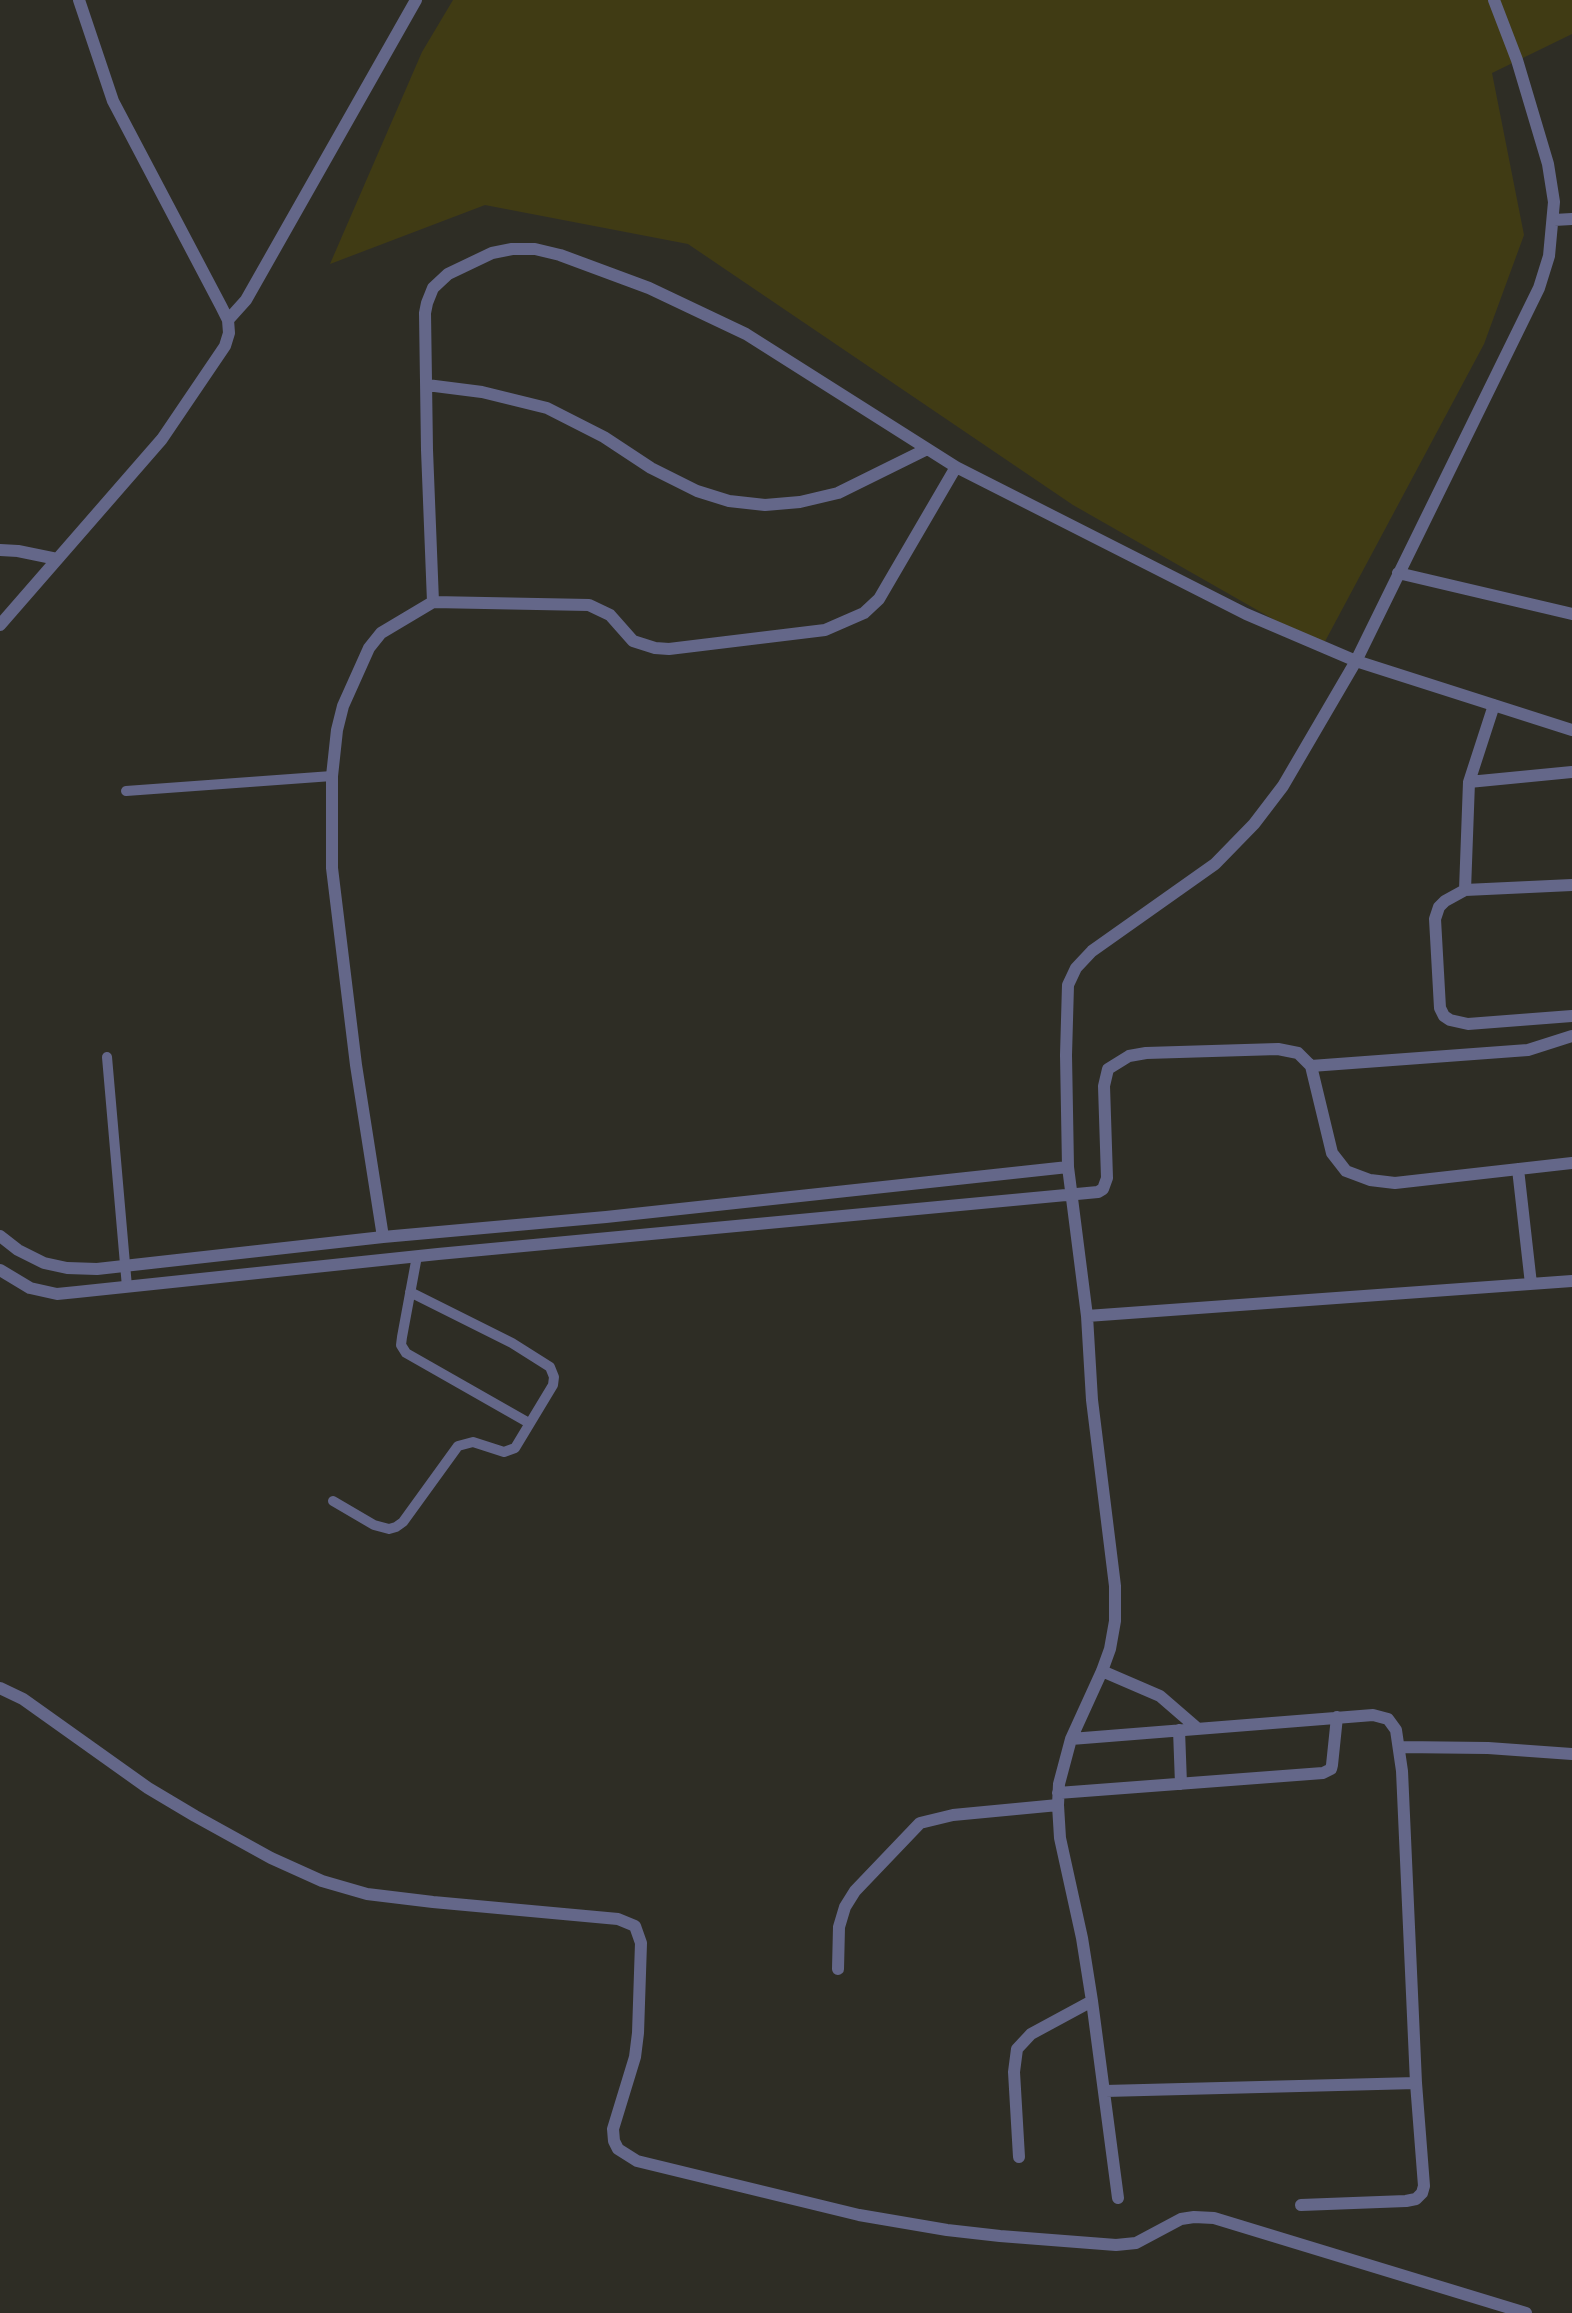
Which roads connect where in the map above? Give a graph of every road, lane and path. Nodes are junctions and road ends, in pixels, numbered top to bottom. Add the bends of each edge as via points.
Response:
1 (79, 0) edge
2 (416, 0) edge
3 (1494, 0) edge
4 (1572, 219) edge
5 (1554, 220) junction
6 (228, 320) junction
7 (427, 385) junction
8 (926, 450) junction
9 (956, 467) junction
10 (0, 550) edge
11 (57, 559) junction
12 (1398, 573) junction
13 (433, 602) junction
14 (1572, 614) edge
15 (0, 625) edge
16 (1356, 661) junction
17 (1494, 705) junction
18 (1572, 730) edge
19 (1572, 772) edge
20 (332, 776) junction
21 (1469, 782) junction
22 (126, 791) dead end
23 (1572, 885) edge
24 (1465, 890) junction
25 (1572, 1016) edge
26 (1572, 1036) edge
27 (107, 1057) dead end
28 (1311, 1066) junction
29 (1572, 1163) edge
30 (1068, 1167) junction
31 (1518, 1169) junction
32 (1072, 1194) junction
33 (0, 1236) edge
34 (383, 1237) junction
35 (358, 1240) junction
36 (417, 1256) junction
37 (362, 1263) junction
38 (125, 1266) junction
39 (0, 1270) edge
40 (1572, 1281) edge
41 (1532, 1284) junction
42 (127, 1287) junction
43 (410, 1292) junction
44 (1087, 1316) junction
45 (529, 1423) junction
46 (333, 1502) dead end
47 (1102, 1672) junction
48 (0, 1688) edge
49 (1337, 1717) junction
50 (1197, 1728) junction
51 (1179, 1730) junction
52 (1070, 1739) junction
53 (1400, 1747) junction
54 (1572, 1754) edge
55 (1181, 1784) junction
56 (1058, 1799) junction
57 (838, 1969) dead end
58 (1092, 2001) junction
59 (1416, 2083) junction
60 (1105, 2091) junction
61 (1018, 2158) dead end
62 (1118, 2198) dead end
63 (1301, 2205) dead end
64 (1526, 2313) edge

1 - 6 street via 113,102
2 - 6 street via 246,300
3 - 5 street via 1517,60 1548,164
4 - 5 street
5 - 12 street via 1549,256 1539,288
6 - 11 street via 226,346 162,439
7 - 8 street via 482,392 547,408 604,437 651,468 729,501 765,505 800,502 838,493
7 - 8 street via 425,313 432,288 448,274 492,252 535,249 648,288 746,334 830,385
7 - 13 street
8 - 9 street
9 - 13 street via 879,599 864,613 825,630 655,648 634,641 610,615 589,605
9 - 16 street via 1246,614
10 - 11 street
11 - 15 street
12 - 14 street
12 - 16 street
13 - 20 street via 381,633 369,648 343,706
16 - 17 street
16 - 30 street via 1283,786 1254,824 1214,864 1092,951 1072,974 1068,985 1066,1055
17 - 18 street
17 - 21 street
19 - 21 street
20 - 22 lane
20 - 34 street via 332,868 339,936
21 - 24 street
23 - 24 street
24 - 25 street via 1445,901 1434,919 1440,1008 1444,1016 1468,1024
26 - 28 street via 1528,1050
27 - 38 lane
28 - 31 street via 1332,1153 1346,1171 1370,1180 1395,1183
28 - 32 street via 1298,1054 1278,1049 1146,1053 1117,1062 1108,1069 1104,1086 1106,1185 1098,1192
29 - 31 street
30 - 32 street
30 - 34 street via 606,1217
31 - 41 street
32 - 36 street
32 - 44 street
33 - 38 street via 18,1250 44,1263 68,1268
34 - 35 street
35 - 37 street
35 - 38 street
36 - 37 street
36 - 43 lane
37 - 42 street
38 - 42 lane
39 - 42 street via 30,1288 57,1294
40 - 41 street
41 - 44 street
43 - 45 lane via 401,1345 406,1353
43 - 45 lane via 512,1343 550,1368 553,1385
44 - 47 street via 1092,1400 1115,1586 1115,1621
45 - 46 lane via 510,1451 500,1452 473,1442 458,1446 403,1522 396,1527 389,1529 374,1525
47 - 50 street via 1160,1696
47 - 52 street
48 - 64 street via 37,1708 156,1793 271,1858 322,1881 367,1894 618,1918 635,1926 641,1943 638,2033 635,2058 613,2128 618,2149 636,2161 859,2215 1000,2236 1126,2245 1181,2220 1214,2218
49 - 50 street
49 - 53 street via 1373,1715 1388,1719 1396,1730
49 - 55 street via 1334,1760 1327,1772
50 - 51 street
51 - 52 street
51 - 55 street
52 - 56 street via 1062,1766
53 - 54 street via 1488,1748
53 - 59 street
55 - 56 street
56 - 57 street via 920,1823 855,1891 845,1907 839,1927
56 - 58 street via 1060,1838
58 - 60 street
58 - 61 street via 1031,2034 1017,2049 1014,2072
59 - 60 street
59 - 63 street via 1424,2179 1422,2193 1406,2201
60 - 62 street

